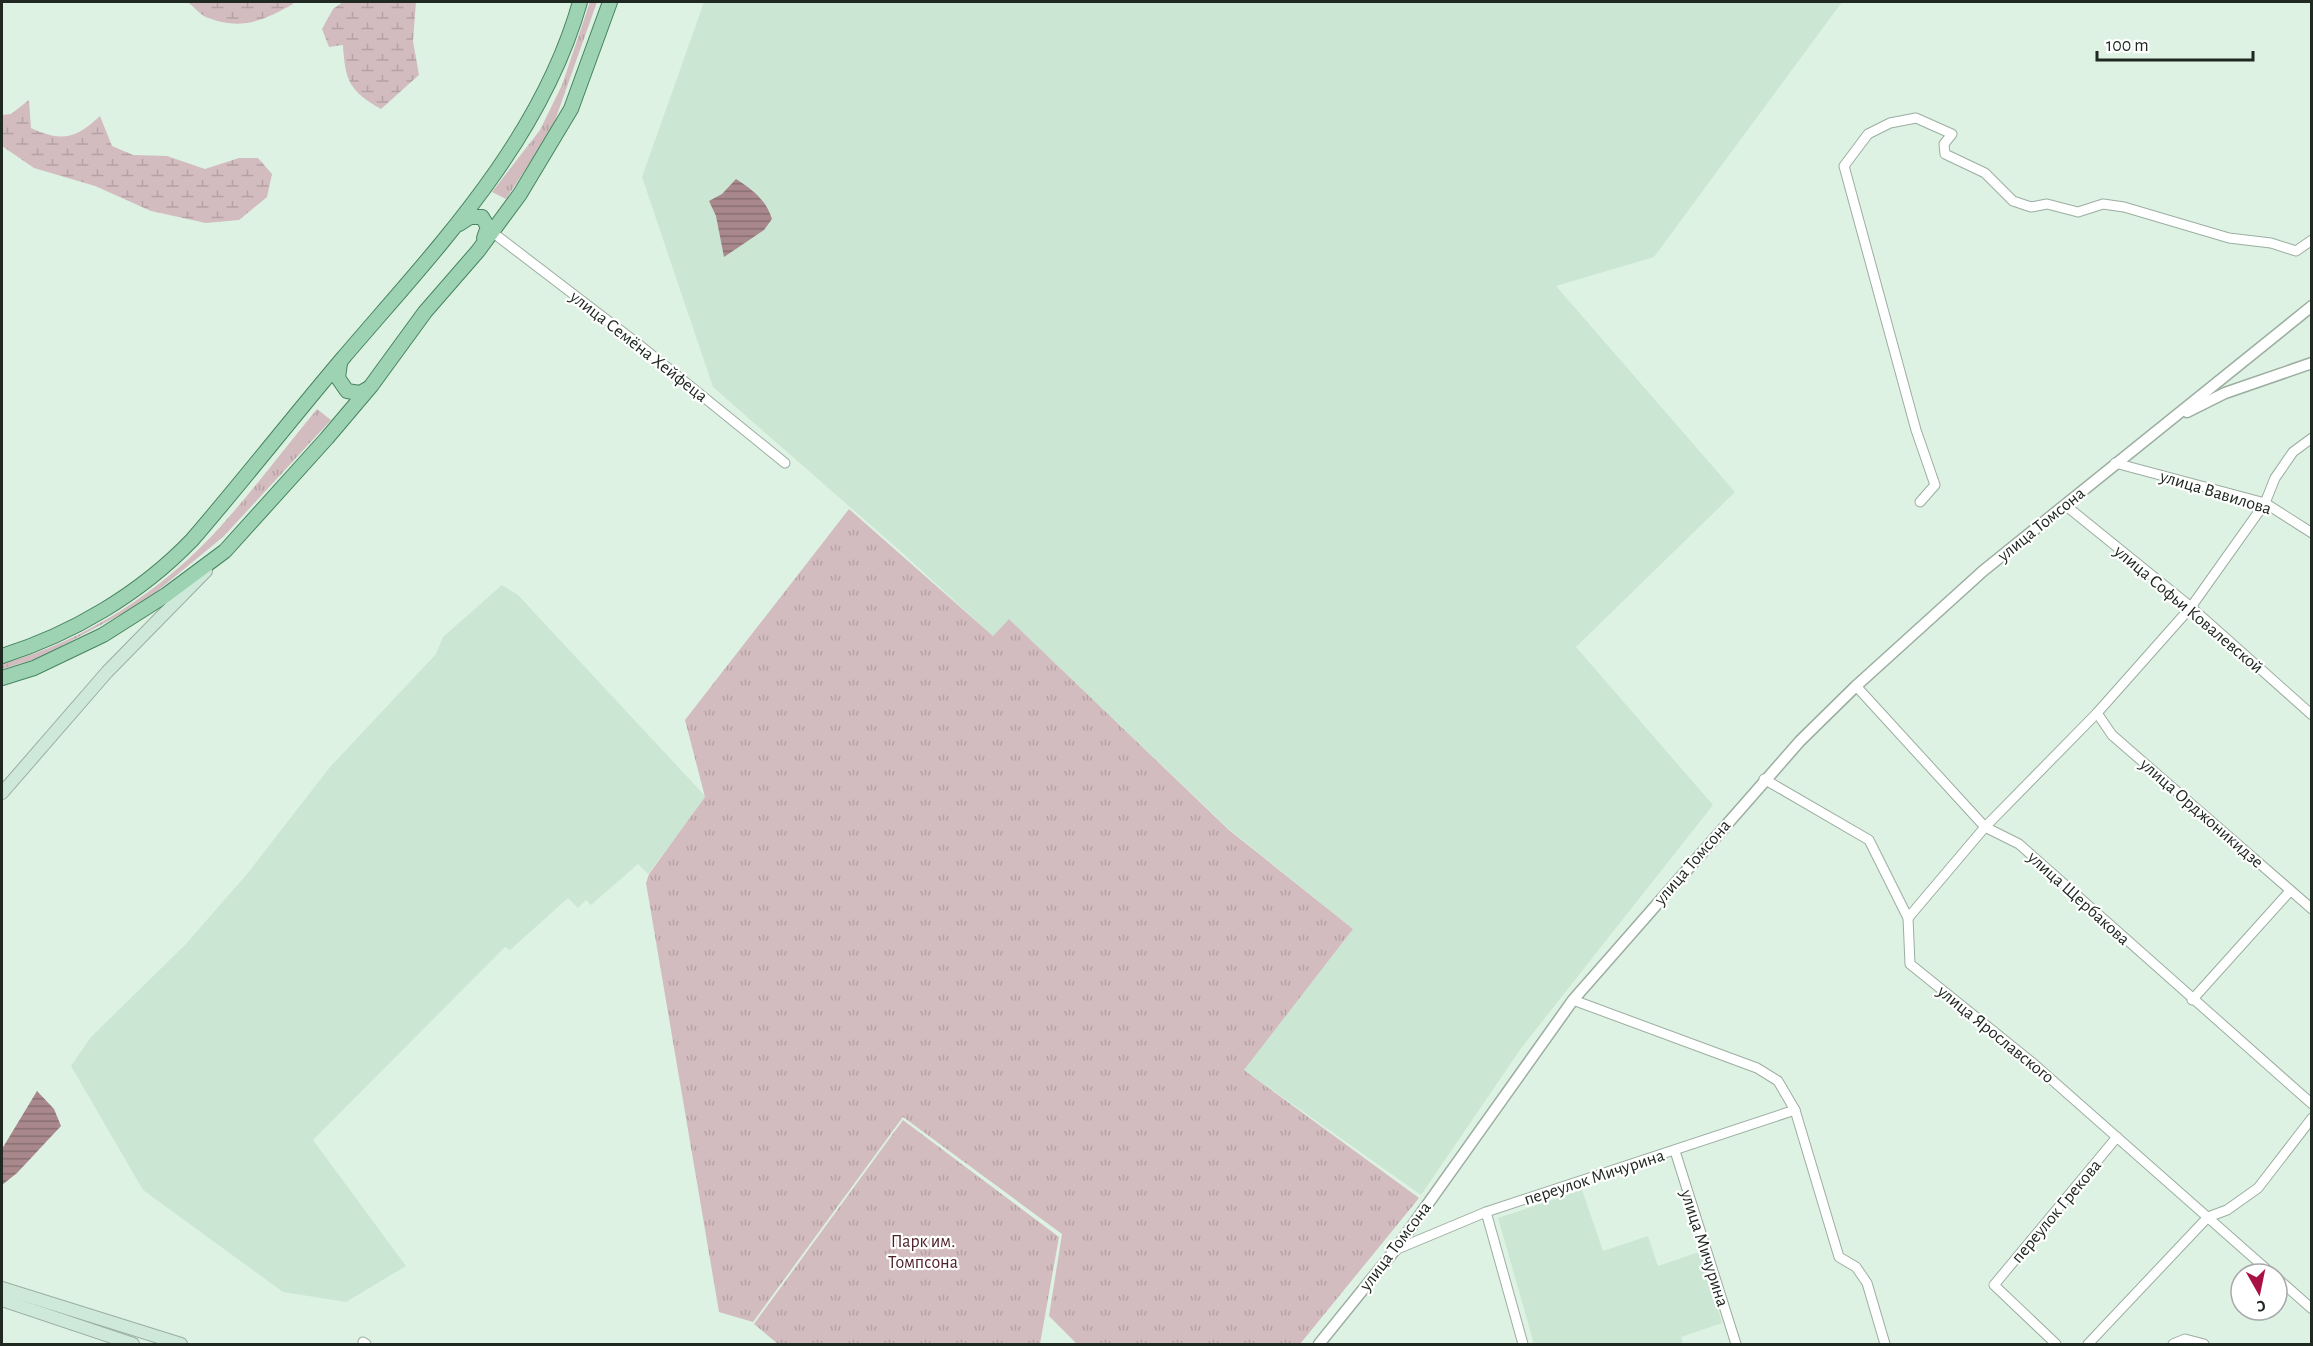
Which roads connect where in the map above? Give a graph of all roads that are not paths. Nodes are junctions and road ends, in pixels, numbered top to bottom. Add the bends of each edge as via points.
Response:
1 (580, 2) edge
2 (610, 2) edge
3 (492, 232) junction
4 (449, 233) junction
5 (2312, 240) edge
6 (478, 251) junction
7 (2312, 306) edge
8 (340, 361) junction
9 (2312, 363) edge
10 (371, 386) junction
11 (2312, 438) edge
12 (2137, 445) junction
13 (785, 463) dead end
14 (2115, 463) junction
15 (1920, 502) dead end
16 (2265, 503) junction
17 (2065, 505) junction
18 (2312, 532) edge
19 (225, 551) junction
20 (2191, 607) junction
21 (2, 656) edge
22 (2, 678) edge
23 (1856, 686) junction
24 (2097, 713) junction
25 (2312, 716) edge
26 (1764, 779) junction
27 (2, 793) edge
28 (1985, 827) junction
29 (2290, 891) junction
30 (2312, 909) edge
31 (1908, 918) junction
32 (1573, 1000) junction
33 (2192, 1000) junction
34 (2312, 1104) edge
35 (1795, 1110) junction
36 (2312, 1118) edge
37 (2117, 1137) junction
38 (1675, 1151) junction
39 (1486, 1212) junction
40 (2208, 1217) junction
41 (1395, 1250) junction
42 (2259, 1262) edge
43 (2, 1288) edge
44 (2289, 1289) edge
45 (2, 1300) edge
46 (2312, 1309) edge
47 (161, 1341) edge
48 (133, 1344) edge
49 (181, 1344) edge
50 (1319, 1344) edge
51 (1523, 1344) edge
52 (1736, 1344) edge
53 (1885, 1344) edge
54 (2056, 1344) edge
55 (2088, 1344) edge
56 (2173, 1344) edge
57 (2204, 1344) edge

1 - 4 main road via 546,91 530,121
2 - 3 main road via 571,109 520,194
3 - 6 main road
3 - 13 street, улица Семёна Хейфеца
4 - 6 main road via 467,218 482,217 487,230
4 - 8 main road
5 - 15 street via 2296,251 2271,243 2229,238 2124,207 2103,204 2078,212 2047,204 2031,207 2013,201 1985,173 1945,154 1944,144 1952,134 1942,128 1917,118 1890,123 1868,134 1844,166 1916,430 1933,476 1935,485
6 - 10 main road via 425,312
7 - 12 street
8 - 10 main road via 338,374 344,388 360,393
8 - 21 main road via 177,555 96,615 29,648
9 - 12 street via 2209,400
10 - 19 main road
11 - 16 street via 2287,461
12 - 14 street, улица Томсона
14 - 16 street, улица Вавилова
14 - 17 street, улица Томсона
16 - 18 street, улица Вавилова
16 - 20 street
17 - 20 street, улица Софьи Ковалевской
17 - 23 street, улица Томсона via 1983,571
19 - 22 main road via 103,635 34,668
19 - 27 main road via 107,672
20 - 24 street
20 - 25 street, улица Софьи Ковалевской
23 - 26 street, улица Томсона
23 - 28 street, улица Щербакова
24 - 28 street
24 - 29 street, улица Орджоникидзе via 2112,735
26 - 31 street, улица Ярославского via 1869,840
26 - 32 street, улица Томсона
28 - 31 street
28 - 33 street, улица Щербакова via 2019,844
29 - 30 street, улица Орджоникидзе
29 - 33 street
31 - 37 street, улица Ярославского via 1910,964
32 - 35 street via 1757,1068 1778,1081
32 - 41 street, улица Томсона
33 - 34 street, улица Щербакова
35 - 38 street, переулок Мичурина
35 - 53 street via 1839,1257 1856,1267 1867,1283
36 - 40 street via 2258,1188 2227,1210
37 - 40 street, улица Ярославского
37 - 54 street, переулок Грекова via 1994,1285
38 - 39 street, переулок Мичурина
38 - 52 street, улица Мичурина
39 - 41 street, переулок Мичурина
39 - 51 street
40 - 42 street, улица Ярославского
40 - 55 street
41 - 50 street, улица Томсона
43 - 47 main road
44 - 46 street
45 - 48 main road
47 - 49 main road
56 - 57 street via 2185,1339

